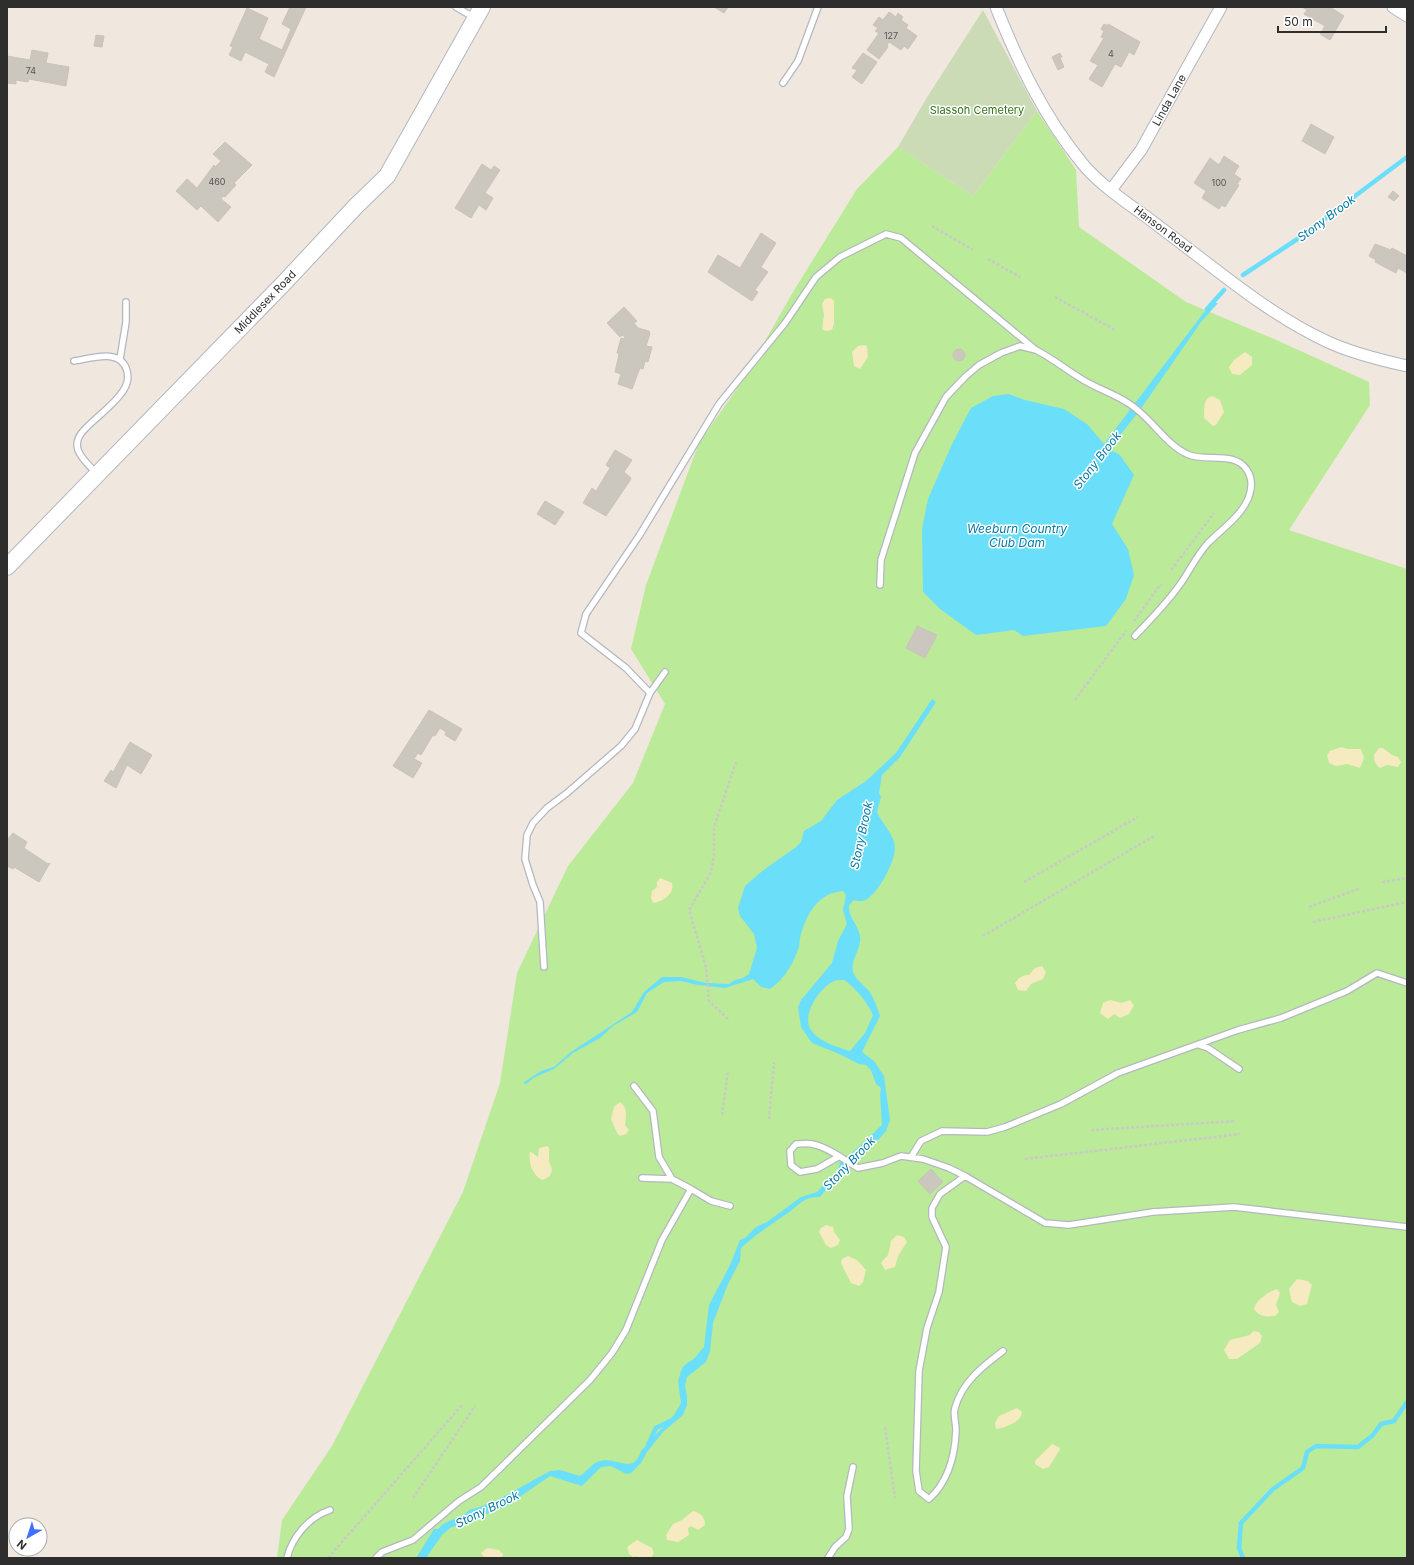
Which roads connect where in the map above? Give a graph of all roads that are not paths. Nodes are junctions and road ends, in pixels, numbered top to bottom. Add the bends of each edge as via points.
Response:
1 (456, 7) edge
2 (818, 7) edge
3 (996, 7) edge
4 (1221, 7) edge
5 (1393, 7) edge
6 (478, 13) edge
7 (1407, 16) edge
8 (783, 84) dead end
9 (1111, 190) junction
10 (126, 302) dead end
11 (1036, 350) junction
12 (120, 359) junction
13 (74, 361) dead end
14 (1407, 366) edge
15 (98, 474) junction
16 (7, 567) edge
17 (880, 585) dead end
18 (1135, 636) dead end
19 (665, 672) dead end
20 (650, 693) junction
21 (544, 967) dead end
22 (1407, 983) edge
23 (1199, 1045) junction
24 (1239, 1069) dead end
25 (634, 1086) dead end
26 (911, 1157) junction
27 (840, 1158) junction
28 (965, 1176) junction
29 (642, 1178) dead end
30 (672, 1179) junction
31 (691, 1189) junction
32 (730, 1206) dead end
33 (1407, 1227) edge
34 (1003, 1351) dead end
35 (853, 1467) dead end
36 (330, 1510) dead end
37 (287, 1558) edge
38 (376, 1558) edge
39 (828, 1558) edge

1 - 6 lane
2 - 8 lane via 798,61
3 - 9 street, Hanson Road via 1018,62 1053,122 1082,164
4 - 9 street, Linda Lane via 1141,150
5 - 7 street
6 - 15 main road, Middlesex Road via 387,176
9 - 14 street, Hanson Road via 1261,302 1301,328 1351,351
10 - 12 lane via 126,322
11 - 17 lane via 1020,346 1001,353 979,365 946,398 915,453 881,560
11 - 18 lane via 1079,378 1128,403 1188,455 1202,458 1220,457 1235,462 1246,469 1252,483 1249,498 1242,510 1208,544 1181,584
11 - 20 lane via 901,238 886,234 840,257 816,277 786,323 719,404 639,536 586,614 582,633 626,668
12 - 13 lane via 107,356
12 - 15 lane via 127,369 128,376 123,391 78,436 76,442 83,460
15 - 16 main road, Middlesex Road
19 - 20 lane
20 - 21 lane via 635,729 621,746 546,808 527,835 525,859 540,902
22 - 23 lane via 1377,973 1347,991 1281,1018 1238,1030
23 - 24 lane via 1208,1048
23 - 26 lane via 1118,1073 1061,1104 1005,1127 987,1132 942,1131 921,1141
25 - 30 lane via 653,1111 659,1157
26 - 27 lane via 901,1156 858,1168
26 - 28 lane via 949,1168
27 - 27 lane via 812,1144 796,1144 790,1151 791,1165 800,1172 817,1169
28 - 33 lane via 1045,1223 1069,1225 1153,1212 1234,1207
28 - 34 lane via 940,1194 932,1208 932,1217 946,1247 939,1292 927,1328 918,1371 916,1471 919,1491 929,1499 946,1478 956,1430 954,1409 961,1394 969,1380
29 - 30 lane
30 - 31 lane
31 - 32 lane via 711,1201
31 - 38 lane via 662,1240 626,1330 612,1353 590,1380 481,1487 453,1506 413,1540 382,1552
35 - 39 lane via 847,1496 849,1529 846,1537
36 - 37 lane via 320,1514 299,1533

